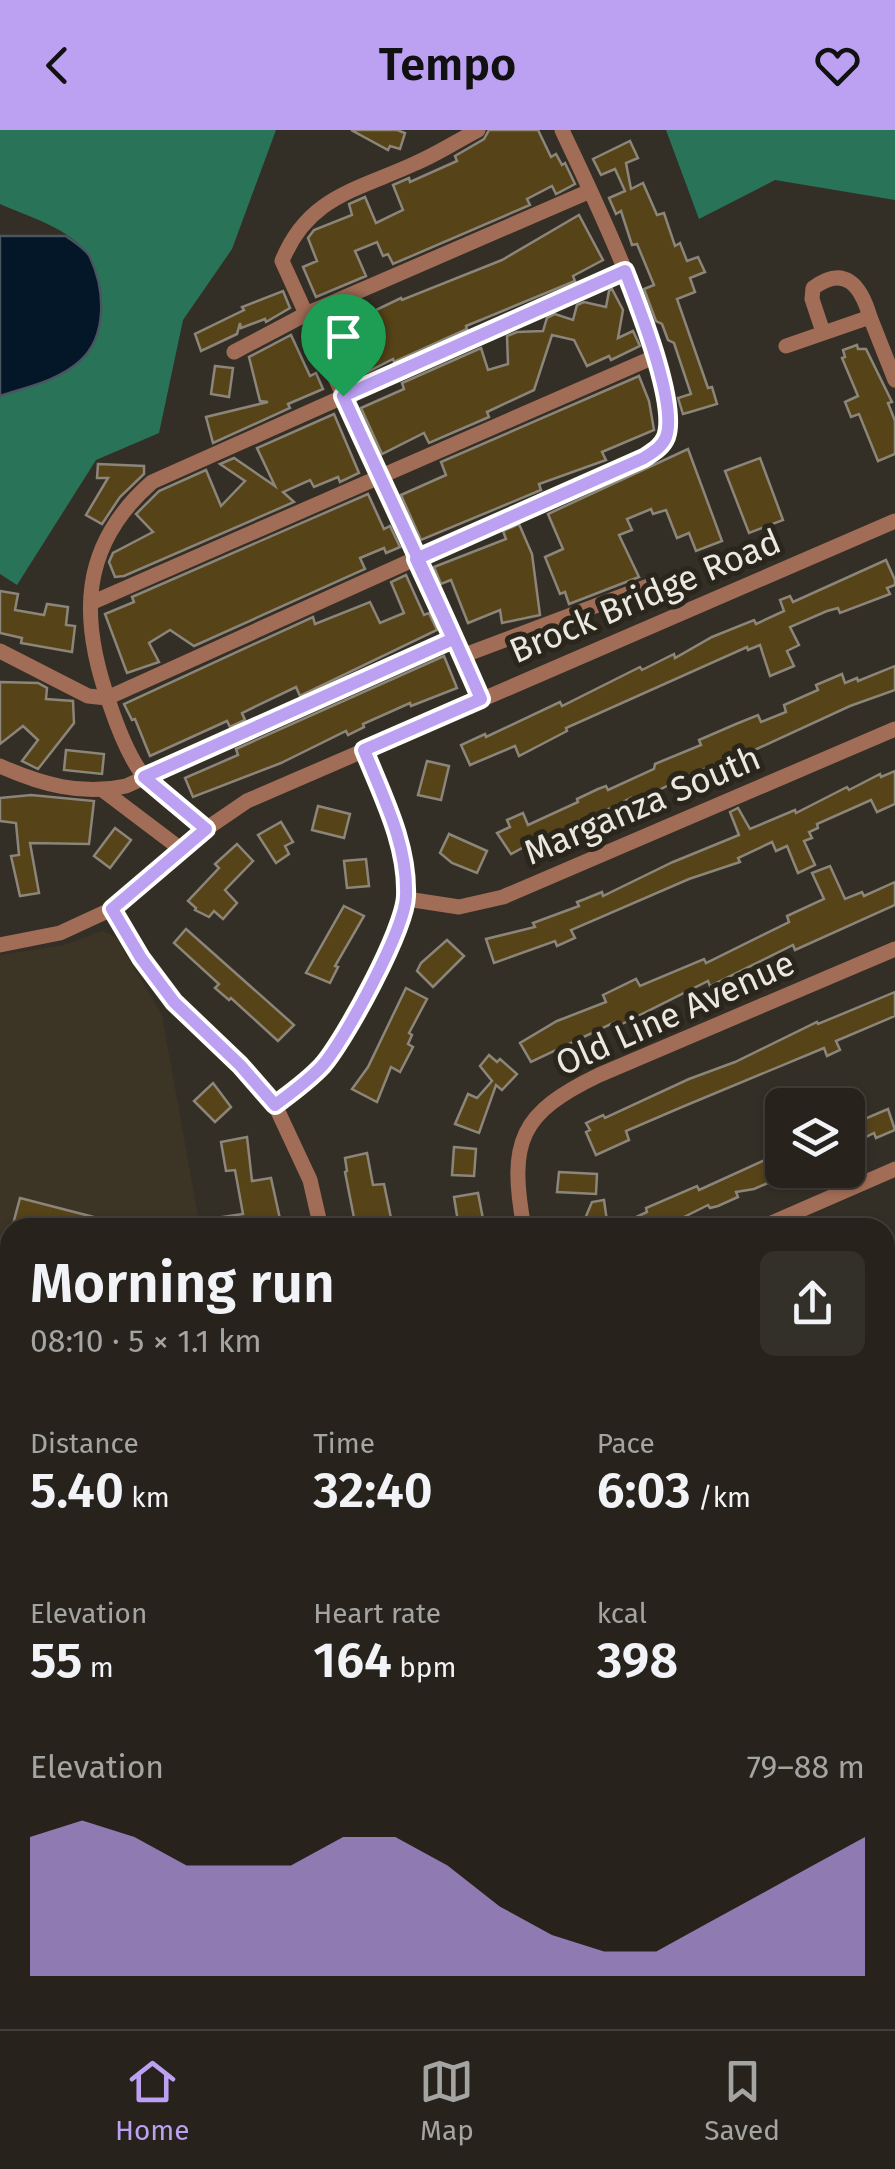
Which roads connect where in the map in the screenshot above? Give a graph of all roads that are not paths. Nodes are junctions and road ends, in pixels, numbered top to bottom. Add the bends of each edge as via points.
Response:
1 (478, 130) edge
2 (562, 130) edge
3 (590, 190) junction
4 (625, 271) junction
5 (306, 314) junction
6 (870, 317) junction
7 (823, 332) junction
8 (786, 346) dead end
9 (234, 352) dead end
10 (654, 357) junction
11 (895, 380) edge
12 (343, 396) junction
13 (379, 475) junction
14 (895, 521) edge
15 (416, 559) junction
16 (651, 585) dead end
17 (92, 603) junction
18 (453, 639) junction
19 (0, 651) edge
20 (462, 656) junction
21 (107, 698) junction
22 (481, 699) junction
23 (895, 729) edge
24 (364, 750) junction
25 (0, 766) edge
26 (144, 777) junction
27 (104, 791) junction
28 (206, 829) junction
29 (182, 850) junction
30 (406, 899) junction
31 (112, 909) junction
32 (0, 945) edge
33 (895, 949) edge
34 (275, 1105) junction
35 (895, 1169) edge
36 (319, 1218) edge
37 (523, 1218) edge
38 (783, 1218) edge

1 - 5 street via 334,198 301,225 282,261
2 - 3 street
3 - 4 street
3 - 5 street
4 - 10 street
4 - 12 street
5 - 9 street
5 - 12 street
6 - 7 street
6 - 7 street via 856,285 825,279 813,288 812,299
6 - 11 street
7 - 8 street
10 - 13 street
10 - 15 street via 667,410 665,442 644,458
12 - 13 street
12 - 17 street via 152,482 107,535
13 - 15 street
13 - 17 street
14 - 22 street, Brock Bridge Road
15 - 18 street
15 - 21 street
16 - 20 street
17 - 21 street via 92,649
18 - 20 street
18 - 26 street
19 - 21 street via 88,696
20 - 22 street
21 - 26 street
22 - 24 street, Brock Bridge Road
23 - 30 street, Marganza South via 503,897 459,907
24 - 28 street, Brock Bridge Road via 247,801
24 - 30 street via 399,836
25 - 27 street via 74,790
26 - 27 street
26 - 28 street
27 - 29 street
28 - 29 street, Brock Bridge Road
29 - 31 street, Brock Bridge Road
30 - 34 street via 398,928 341,1038 324,1064
31 - 32 street, Brock Bridge Road via 60,933
31 - 34 street via 174,1002
33 - 37 street, Old Line Avenue via 566,1090 524,1131 517,1178
34 - 36 street via 310,1180
35 - 38 street

